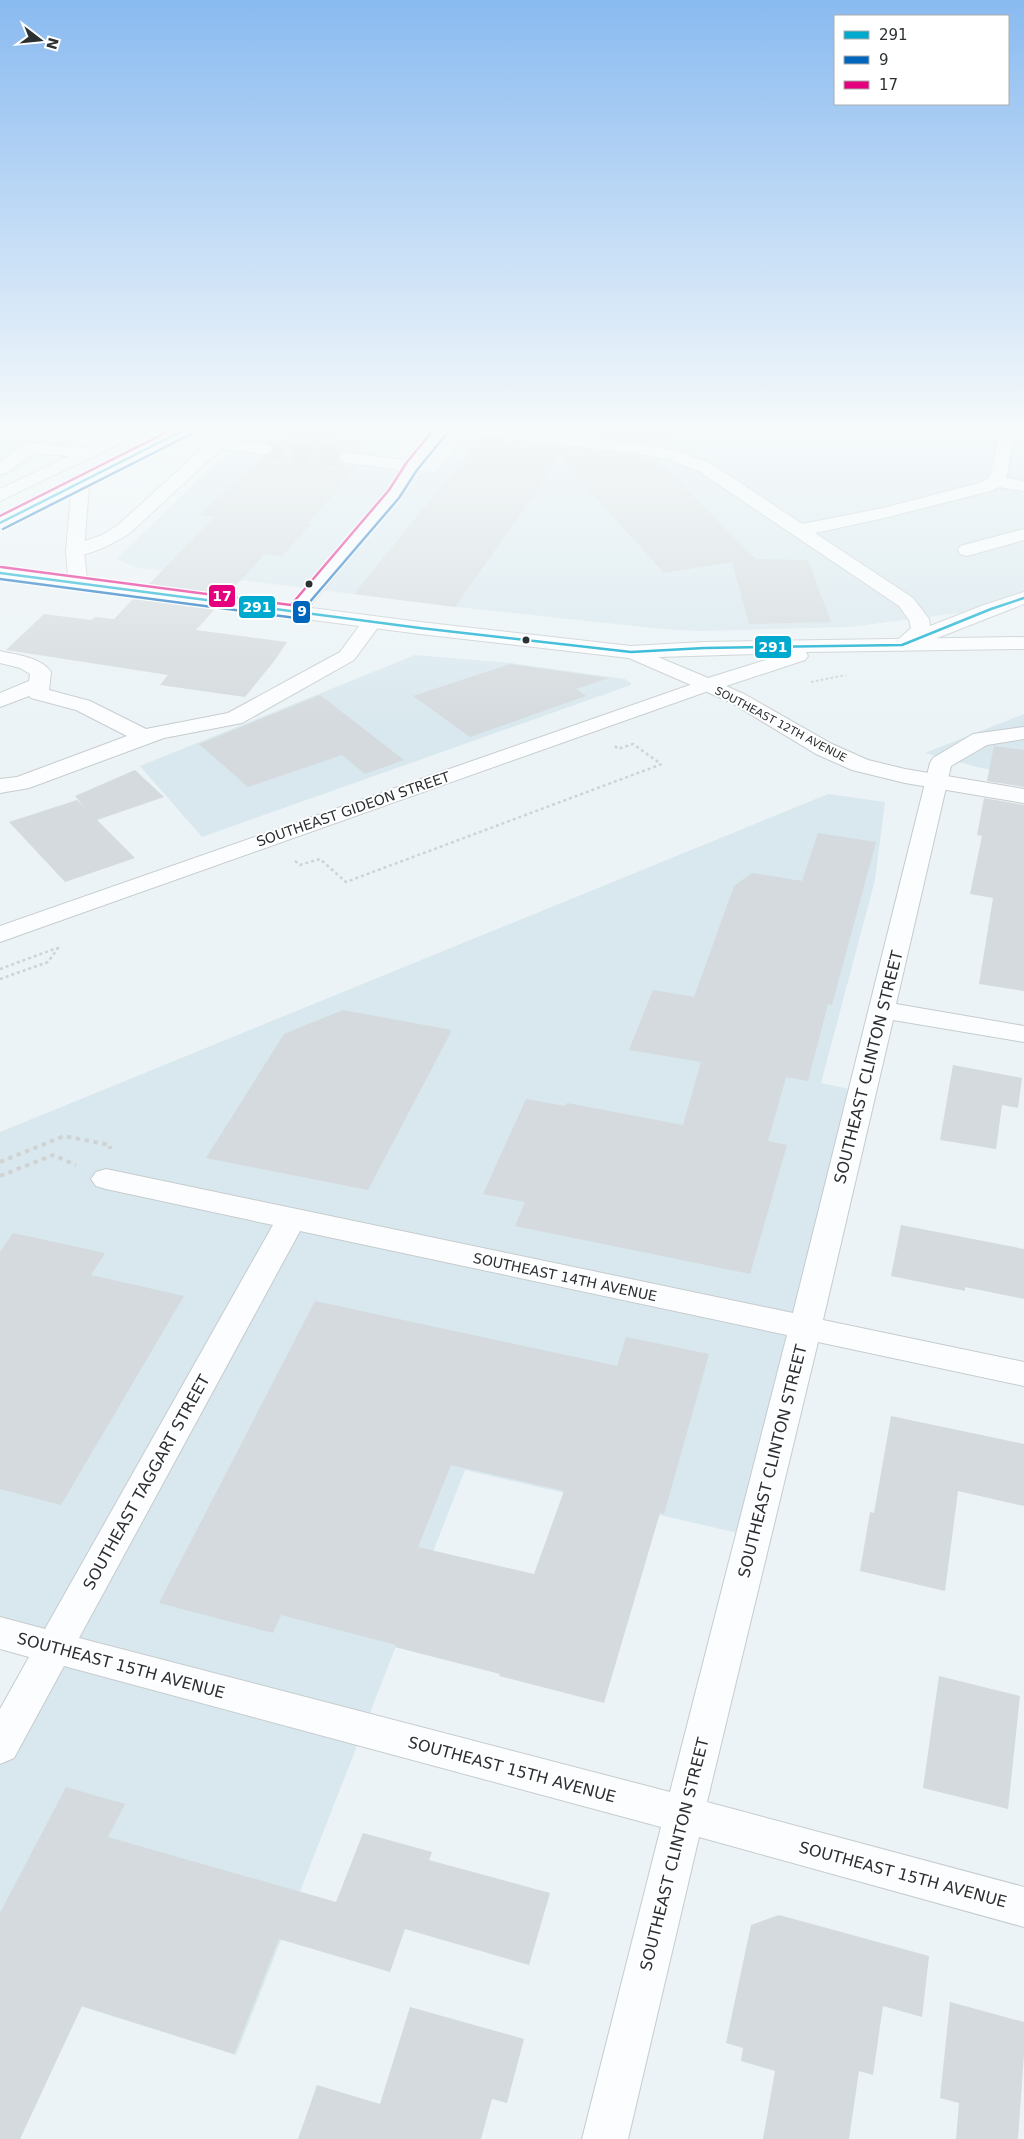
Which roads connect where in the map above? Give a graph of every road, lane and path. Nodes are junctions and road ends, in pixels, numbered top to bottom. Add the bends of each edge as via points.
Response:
1 (78, 528) edge
2 (125, 528) edge
3 (365, 528) edge
4 (798, 528) edge
5 (812, 528) edge
6 (801, 530) junction
7 (1024, 534) edge
8 (967, 550) dead end
9 (76, 551) junction
10 (0, 573) edge
11 (26, 576) junction
12 (0, 582) edge
13 (78, 583) junction
14 (1024, 598) edge
15 (294, 612) junction
16 (372, 622) junction
17 (1024, 643) edge
18 (902, 645) junction
19 (832, 646) junction
20 (631, 652) junction
21 (0, 656) edge
22 (40, 684) junction
23 (707, 685) junction
24 (0, 701) edge
25 (1024, 733) edge
26 (144, 737) junction
27 (610, 743) dead end
28 (937, 782) junction
29 (0, 786) edge
30 (1024, 796) edge
31 (293, 858) dead end
32 (0, 934) edge
33 (58, 948) dead end
34 (0, 969) edge
35 (30, 969) dead end
36 (0, 980) edge
37 (882, 1010) junction
38 (1024, 1034) edge
39 (102, 1144) dead end
40 (0, 1162) edge
41 (0, 1176) edge
42 (106, 1179) joint
43 (292, 1218) junction
44 (805, 1328) junction
45 (1024, 1374) edge
46 (0, 1633) edge
47 (55, 1647) junction
48 (0, 1746) edge
49 (684, 1814) junction
50 (1024, 1907) edge
51 (605, 2139) edge

1 - 9 street
2 - 9 street via 108,539
3 - 15 street
4 - 6 street
5 - 6 street
6 - 18 street via 913,609 920,628
7 - 8 street
9 - 13 street
10 - 11 street
11 - 12 street
11 - 13 street
13 - 15 street
14 - 18 street
15 - 16 street
16 - 20 street
16 - 26 street via 347,656 234,718
17 - 18 street
18 - 19 street
19 - 20 street
19 - 23 street, SOUTHEAST GIDEON STREET
20 - 23 street, SOUTHEAST 12TH AVENUE
21 - 22 street via 41,672
22 - 24 street
22 - 26 street via 38,694 83,705
23 - 28 street, SOUTHEAST 12TH AVENUE via 737,698 842,758 878,770
23 - 32 street, SOUTHEAST GIDEON STREET
25 - 28 street, SOUTHEAST CLINTON STREET via 981,739 941,763
26 - 29 street via 21,783
27 - 31 path via 618,749 632,744 662,764 346,882 320,859 300,865
28 - 30 street, SOUTHEAST 12TH AVENUE
28 - 37 street, SOUTHEAST CLINTON STREET
33 - 34 path
35 - 36 path
37 - 38 street
37 - 44 street, SOUTHEAST CLINTON STREET
39 - 40 path via 64,1136
41 - 42 path via 53,1156
42 - 43 street, SOUTHEAST 14TH AVENUE
43 - 44 street, SOUTHEAST 14TH AVENUE
43 - 47 street, SOUTHEAST TAGGART STREET
44 - 45 street, SOUTHEAST 14TH AVENUE
44 - 49 street, SOUTHEAST CLINTON STREET
46 - 47 street, SOUTHEAST 15TH AVENUE
47 - 48 street, SOUTHEAST TAGGART STREET
47 - 49 street, SOUTHEAST 15TH AVENUE
49 - 50 street, SOUTHEAST 15TH AVENUE
49 - 51 street, SOUTHEAST CLINTON STREET

